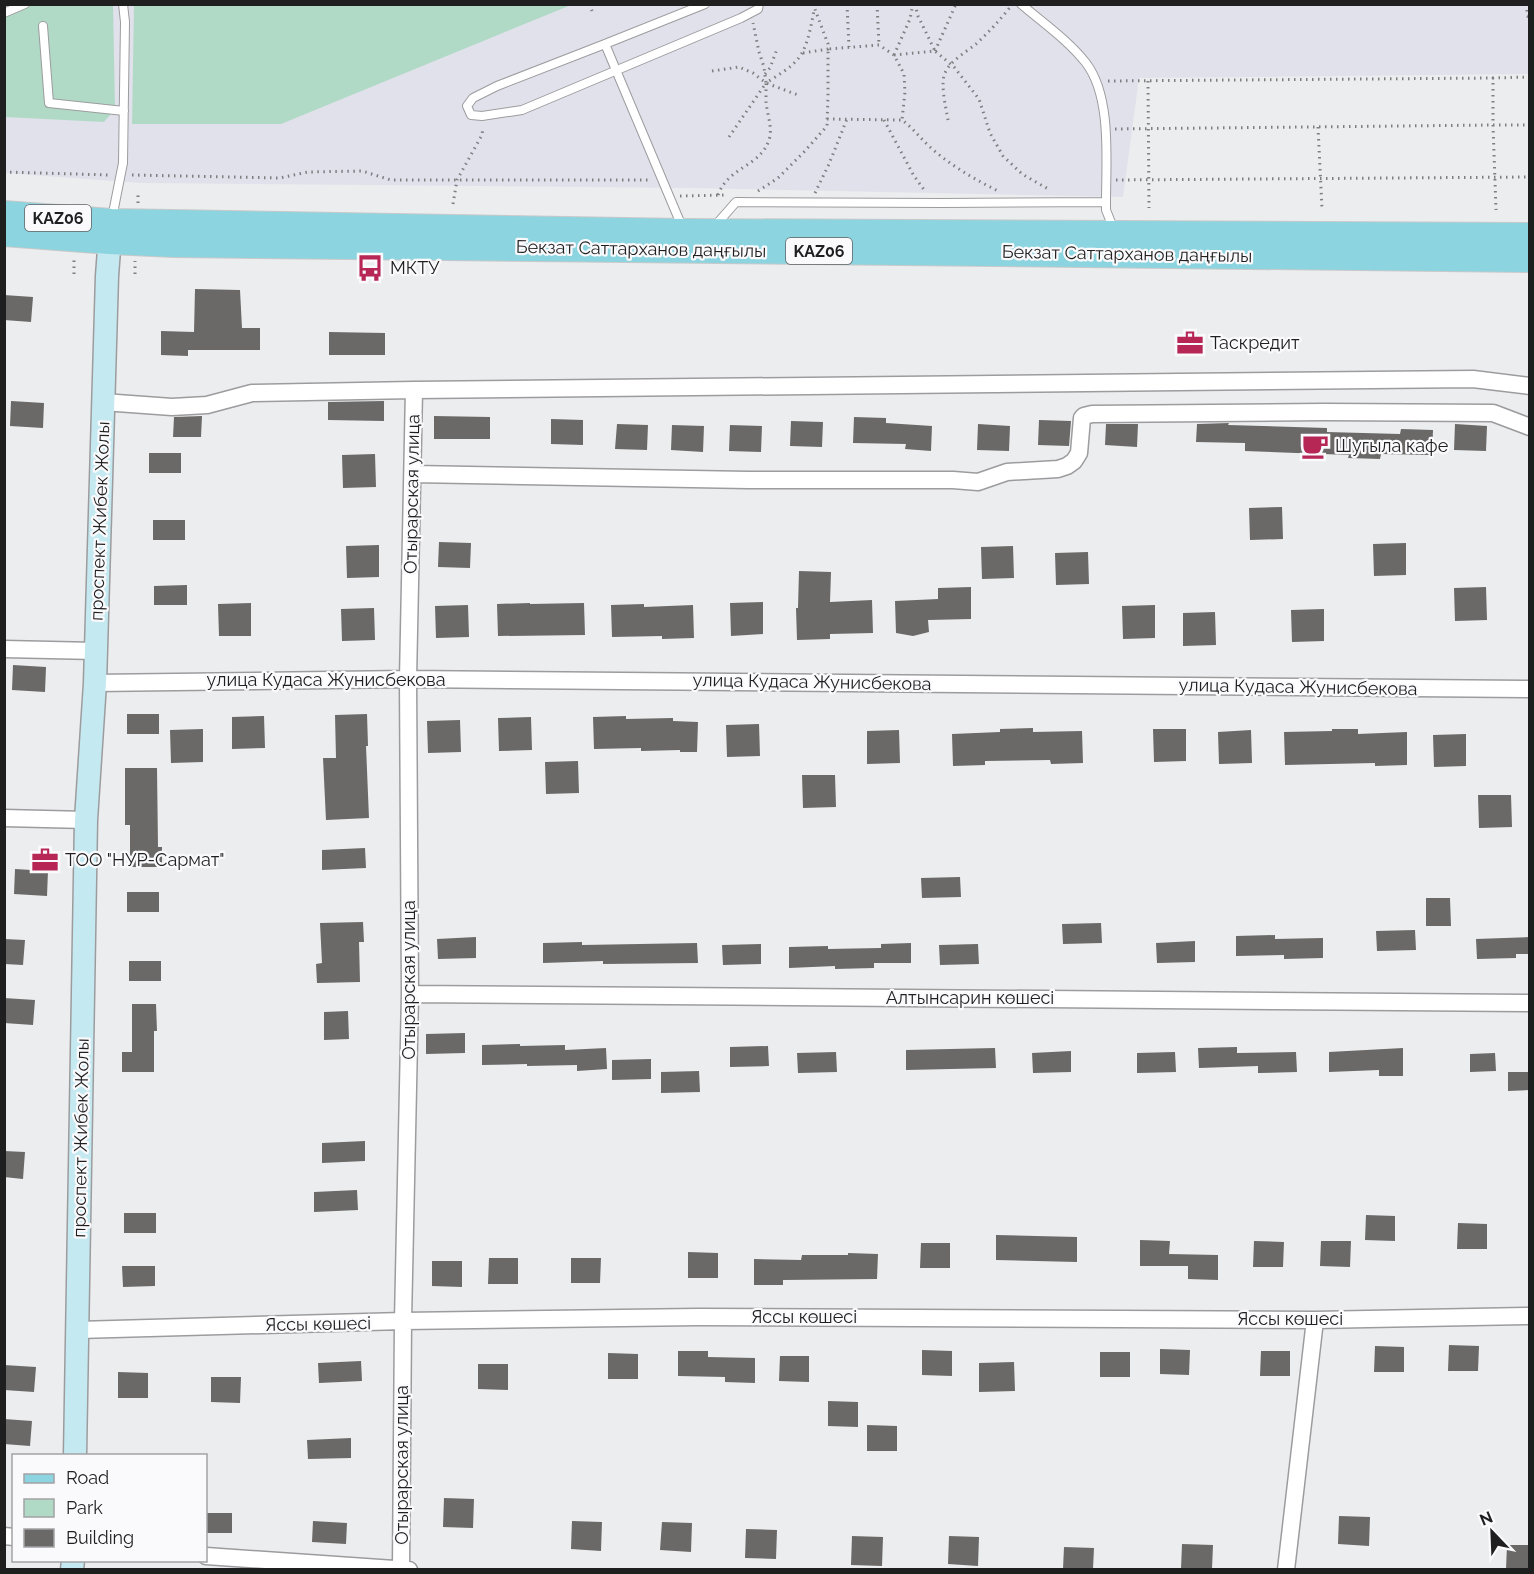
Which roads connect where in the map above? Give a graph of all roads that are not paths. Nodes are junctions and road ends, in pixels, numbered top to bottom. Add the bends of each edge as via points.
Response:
1 (25, 4) edge
2 (123, 4) edge
3 (705, 4) edge
4 (759, 4) edge
5 (1021, 4) edge
6 (4, 13) edge
7 (44, 26) dead end
8 (605, 44) junction
9 (616, 72) junction
10 (124, 111) junction
11 (1106, 201) junction
12 (4, 214) edge
13 (110, 231) junction
14 (697, 232) junction
15 (4, 233) edge
16 (1115, 234) junction
17 (1520, 248) edge
18 (1530, 386) edge
19 (414, 390) junction
20 (103, 402) junction
21 (1530, 427) edge
22 (412, 474) junction
23 (4, 649) edge
24 (96, 651) junction
25 (408, 679) junction
26 (95, 682) junction
27 (1530, 689) edge
28 (4, 818) edge
29 (86, 820) junction
30 (410, 994) junction
31 (1530, 1003) edge
32 (1530, 1316) edge
33 (1315, 1320) junction
34 (403, 1321) junction
35 (78, 1330) junction
36 (75, 1454) edge
37 (207, 1556) edge
38 (401, 1569) edge
39 (410, 1569) edge
40 (1286, 1569) edge

1 - 6 lane
2 - 10 lane
3 - 8 lane
4 - 9 lane via 758,9 741,18
5 - 11 lane via 1068,43 1096,82 1105,130
7 - 10 lane via 49,103
8 - 9 lane
8 - 9 lane via 497,86 473,98 467,106 471,115 482,116 522,110
9 - 14 lane via 662,180
10 - 13 lane via 123,163
11 - 14 lane via 736,202
11 - 16 lane
12 - 13 main road, Бекзат Саттарханов даңғылы / KАZ06
13 - 14 main road, Бекзат Саттарханов даңғылы / KАZ06
13 - 15 main road, Бекзат Саттарханов даңғылы / KАZ06
13 - 17 main road, Бекзат Саттарханов даңғылы / KАZ06 via 234,245
13 - 20 main road, проспект Жибек Жолы
14 - 16 main road, Бекзат Саттарханов даңғылы / KАZ06
16 - 17 main road, Бекзат Саттарханов даңғылы / KАZ06
18 - 19 street via 1473,379
19 - 20 street via 252,393 207,405 172,407
19 - 22 street, Отырарская улица
20 - 24 main road, проспект Жибек Жолы
21 - 22 street via 1493,413 1092,414 1082,418 1079,453 1067,466 1007,472 978,482
22 - 25 street, Отырарская улица
23 - 24 street
24 - 26 main road, проспект Жибек Жолы
25 - 26 street, улица Кудаса Жунисбекова
25 - 27 street, улица Кудаса Жунисбекова
25 - 30 street, Отырарская улица
26 - 29 main road, проспект Жибек Жолы
28 - 29 street
29 - 35 main road, проспект Жибек Жолы
30 - 31 street, Алтынсарин көшесі
30 - 34 street, Отырарская улица
32 - 33 street, Яссы көшесі
33 - 34 street, Яссы көшесі via 698,1317
33 - 40 street
34 - 35 street, Яссы көшесі
34 - 38 street, Отырарская улица
35 - 36 main road, проспект Жибек Жолы
37 - 38 street
38 - 39 street

